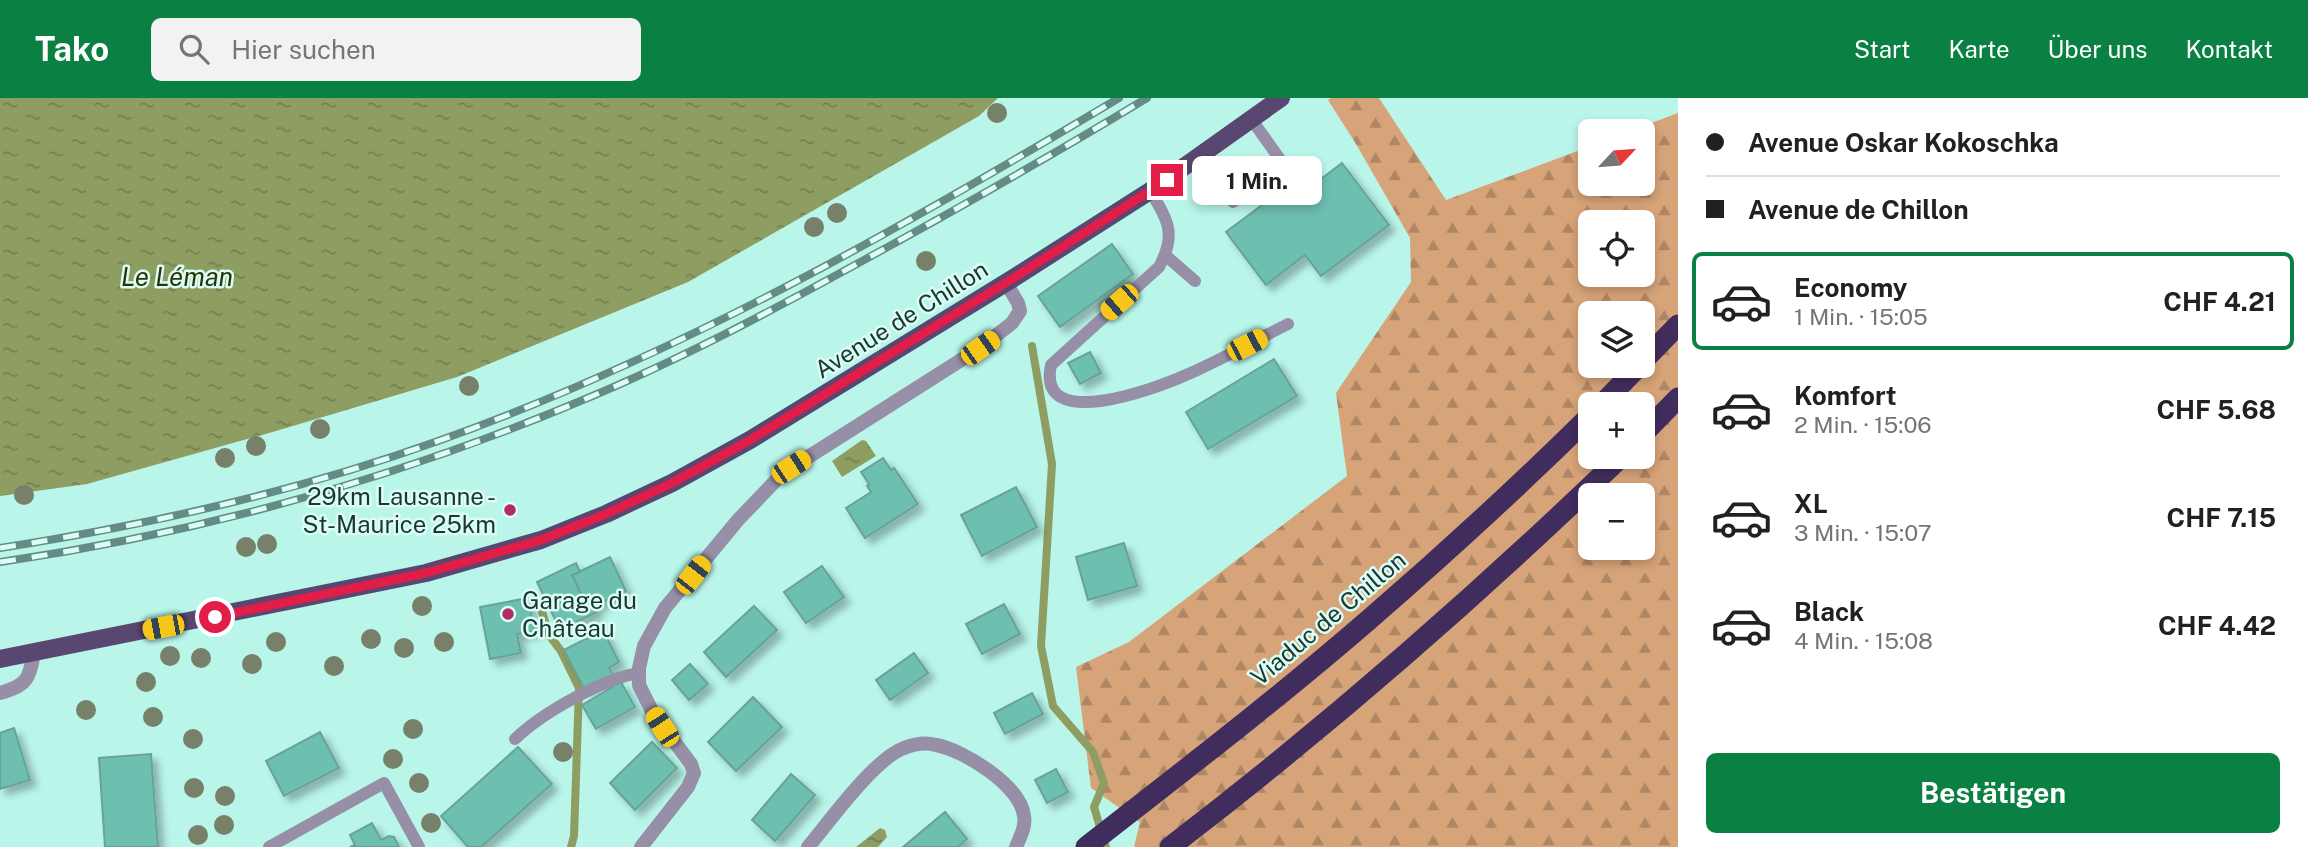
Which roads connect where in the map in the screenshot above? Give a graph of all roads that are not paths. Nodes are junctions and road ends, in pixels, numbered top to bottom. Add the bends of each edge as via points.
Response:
1 (1281, 98) edge
2 (1251, 120) junction
3 (1200, 157) junction
4 (1284, 164) junction
5 (1150, 191) junction
6 (1304, 191) dead end
7 (1165, 255) junction
8 (1195, 281) dead end
9 (1006, 283) junction
10 (1288, 324) dead end
11 (1678, 325) edge
12 (1655, 349) edge
13 (1627, 378) edge
14 (1614, 392) edge
15 (1678, 398) edge
16 (1655, 422) edge
17 (1578, 427) edge
18 (1608, 469) edge
19 (34, 653) junction
20 (0, 659) edge
21 (639, 673) junction
22 (0, 692) edge
23 (515, 739) dead end
24 (269, 847) edge
25 (419, 847) edge
26 (641, 847) edge
27 (808, 847) edge
28 (1016, 847) edge
29 (1086, 847) edge
30 (1170, 847) edge

1 - 2 main road, Avenue de Chillon
2 - 3 main road, Avenue de Chillon
2 - 4 lane
3 - 4 lane via 1233,202
3 - 5 main road, Avenue de Chillon
4 - 6 lane
5 - 7 lane via 1169,227
5 - 9 main road, Avenue de Chillon
7 - 8 lane
7 - 10 lane via 1159,267 1051,365 1051,385 1064,399 1094,402 1185,376
9 - 19 main road, Avenue de Chillon via 672,483 526,545 426,573
9 - 21 street via 1020,311 1012,323 791,467 762,493 659,618 644,646
11 - 12 highway
13 - 14 highway
15 - 16 highway
17 - 29 highway, Viaduc de Chillon, bridge via 1370,618
18 - 30 highway via 1482,588
19 - 20 main road, Avenue de Chillon
19 - 22 street via 25,682
21 - 23 lane via 562,705
21 - 26 street via 647,702 694,773
24 - 25 lane via 384,783
27 - 28 street via 878,765 904,748 925,744 961,753 1010,790 1025,817

